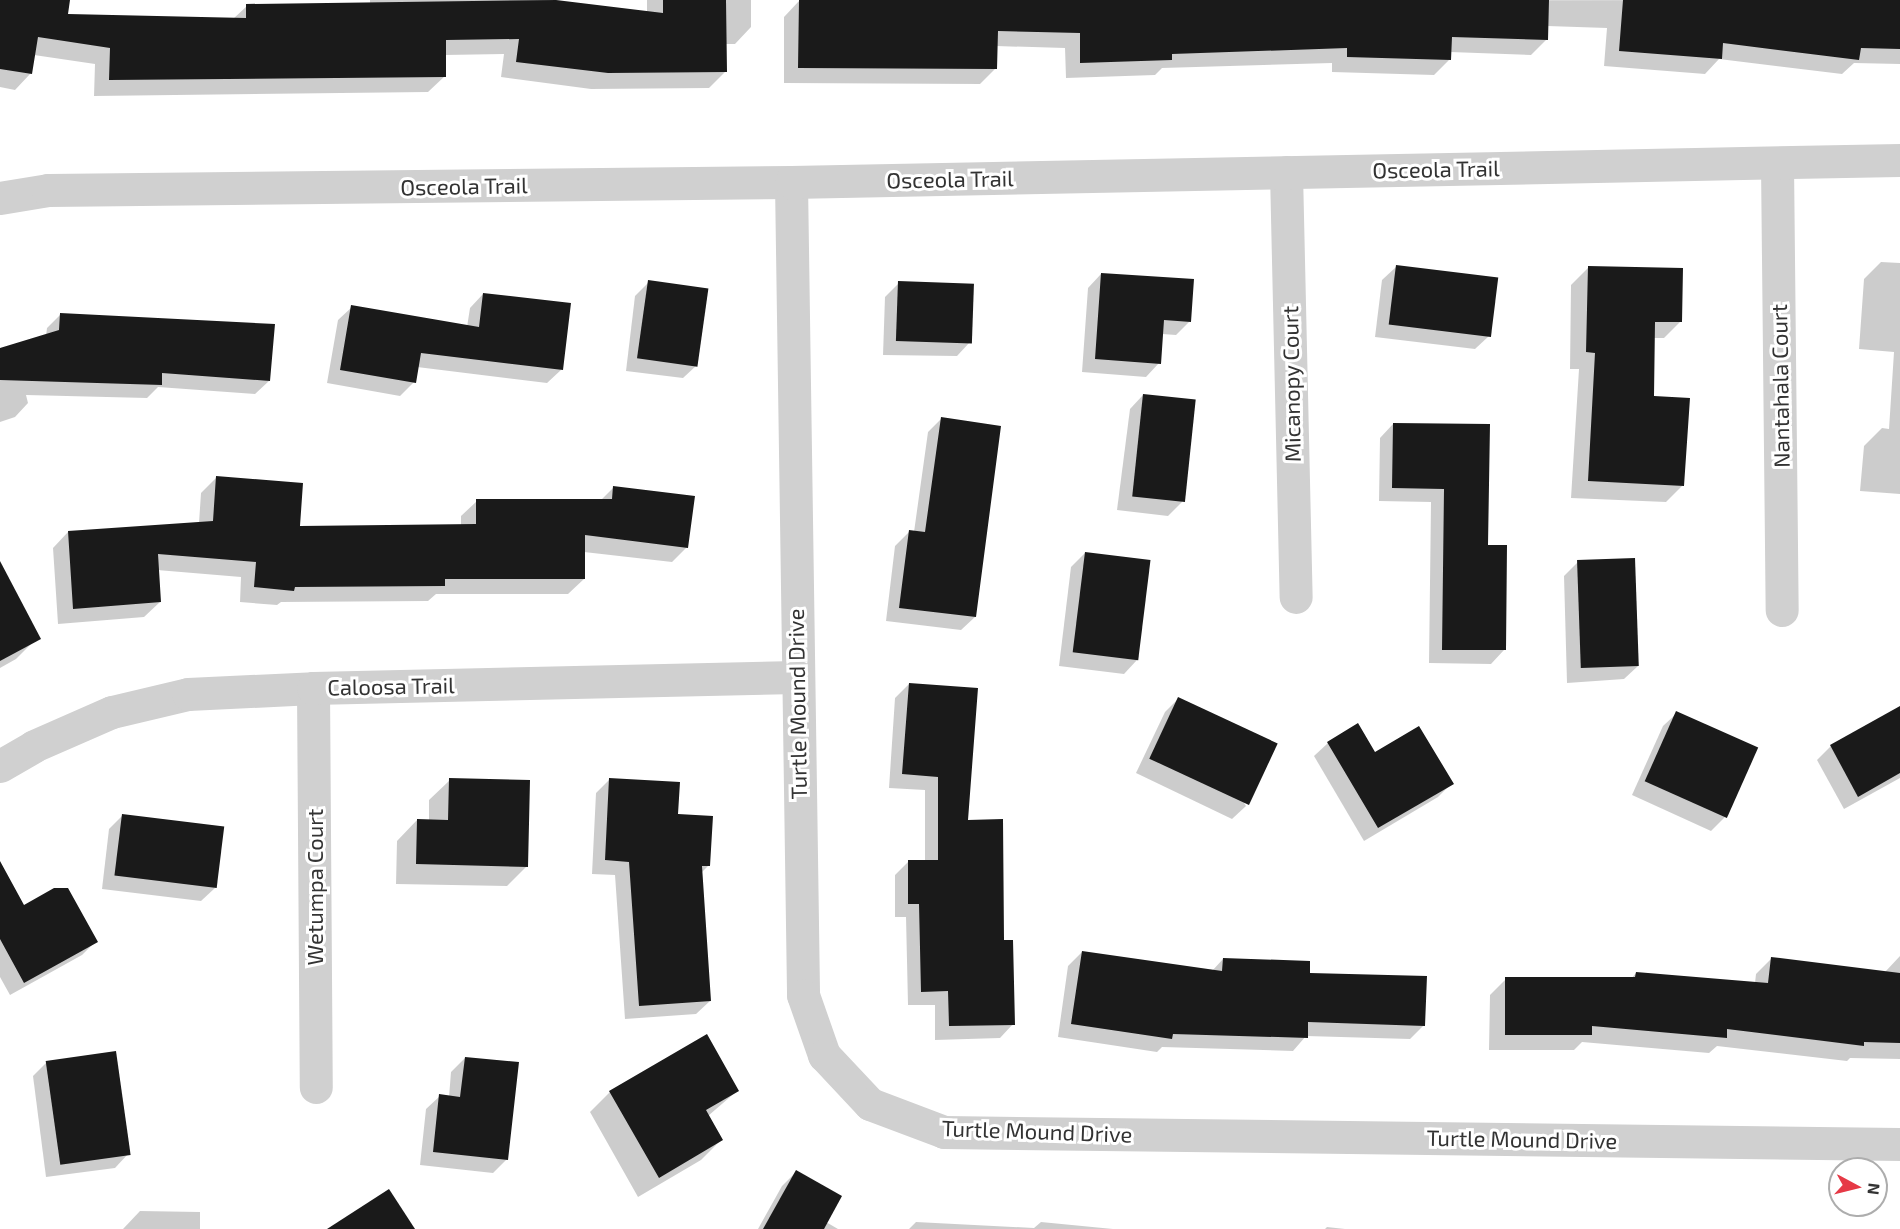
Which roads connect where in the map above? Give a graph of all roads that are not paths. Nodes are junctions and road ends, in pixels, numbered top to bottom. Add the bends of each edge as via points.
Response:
1 (1900, 160) edge
2 (1777, 163) junction
3 (1286, 172) junction
4 (791, 182) junction
5 (0, 198) edge
6 (1296, 597) dead end
7 (1782, 609) dead end
8 (796, 677) junction
9 (313, 688) junction
10 (0, 766) edge
11 (316, 1087) dead end
12 (1900, 1144) edge

1 - 2 street, Osceola Trail
2 - 3 street, Osceola Trail
2 - 7 street, Nantahala Court
3 - 4 street, Osceola Trail
3 - 6 street, Micanopy Court
4 - 5 street, Osceola Trail via 48,190
4 - 8 street, Turtle Mound Drive
8 - 9 street, Caloosa Trail
8 - 12 street, Turtle Mound Drive via 803,995 824,1055 870,1104 944,1132
9 - 10 street, Caloosa Trail via 188,694 112,712 34,746
9 - 11 street, Wetumpa Court

